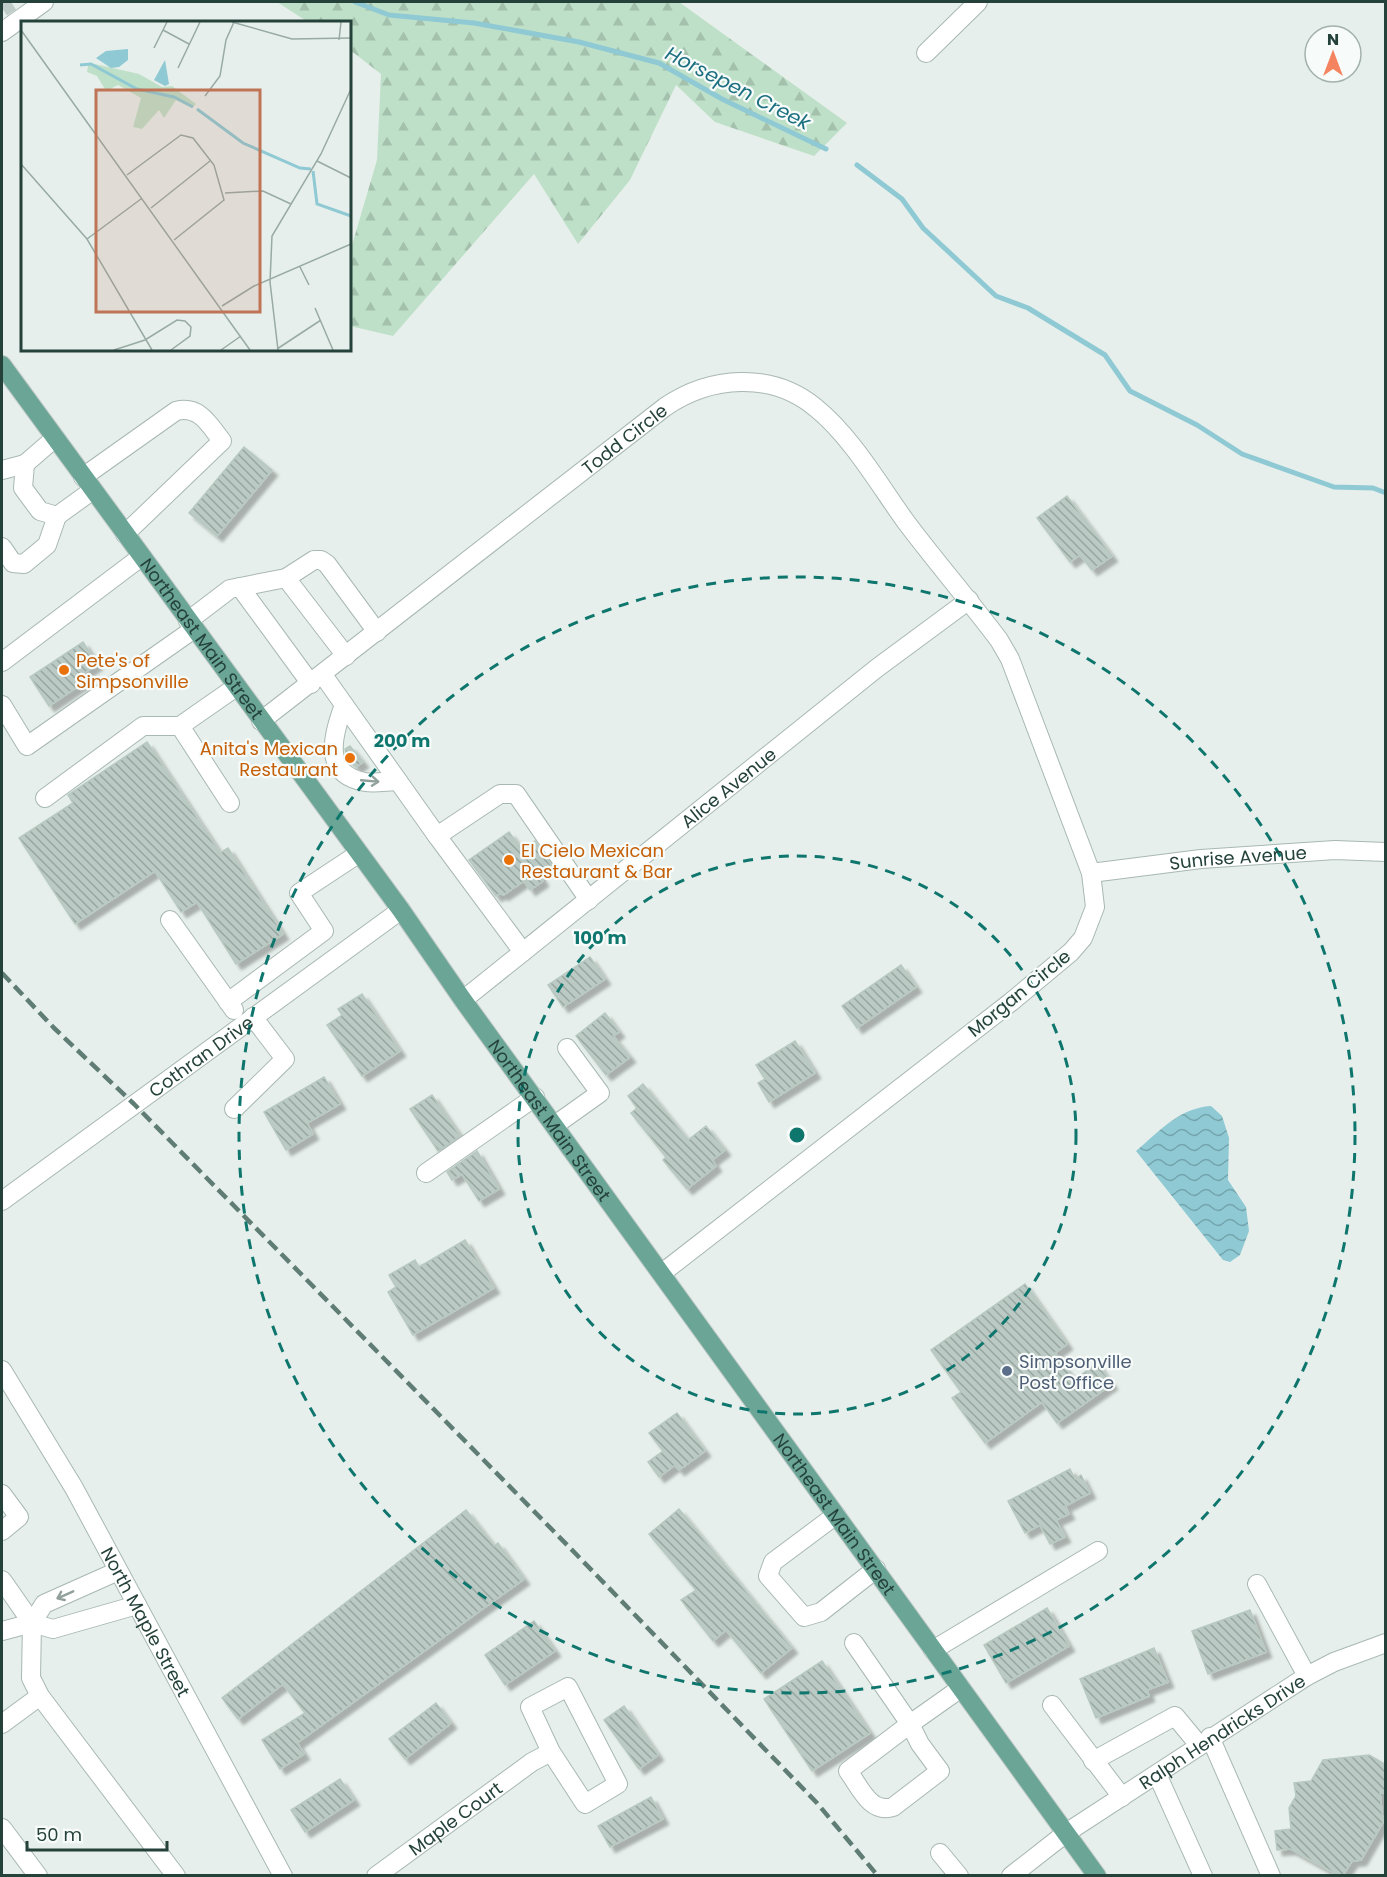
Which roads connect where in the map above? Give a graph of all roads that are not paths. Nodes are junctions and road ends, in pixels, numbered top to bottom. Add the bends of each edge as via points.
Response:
1 (44, 2) edge
2 (978, 2) edge
3 (2, 32) edge
4 (926, 53) dead end
5 (2, 365) edge
6 (54, 438) junction
7 (25, 464) junction
8 (2, 470) edge
9 (88, 483) junction
10 (57, 516) junction
11 (125, 534) junction
12 (2, 547) edge
13 (141, 557) junction
14 (286, 578) junction
15 (240, 587) junction
16 (969, 600) junction
17 (191, 625) junction
18 (377, 632) junction
19 (346, 656) junction
20 (2, 662) edge
21 (317, 680) junction
22 (236, 687) junction
23 (2, 705) edge
24 (344, 705) junction
25 (261, 721) junction
26 (180, 726) junction
27 (398, 781) junction
28 (45, 798) dead end
29 (230, 803) dead end
30 (437, 836) junction
31 (1386, 852) edge
32 (358, 854) junction
33 (1091, 873) junction
34 (589, 900) junction
35 (401, 910) junction
36 (170, 920) dead end
37 (324, 931) junction
38 (523, 952) junction
39 (339, 954) junction
40 (463, 1000) junction
41 (228, 1002) junction
42 (248, 1020) junction
43 (567, 1048) dead end
44 (535, 1097) junction
45 (234, 1109) dead end
46 (555, 1125) junction
47 (426, 1173) dead end
48 (2, 1202) edge
49 (662, 1273) junction
50 (2, 1370) edge
51 (2, 1494) edge
52 (836, 1515) junction
53 (2, 1531) edge
54 (1098, 1551) dead end
55 (876, 1569) junction
56 (118, 1571) junction
57 (2, 1580) edge
58 (1257, 1584) dead end
59 (137, 1605) junction
60 (32, 1623) junction
61 (2, 1631) edge
62 (854, 1643) dead end
63 (1386, 1643) edge
64 (933, 1650) junction
65 (1307, 1676) junction
66 (961, 1688) junction
67 (40, 1696) junction
68 (1052, 1705) dead end
69 (2, 1724) edge
70 (910, 1724) junction
71 (1204, 1741) junction
72 (551, 1752) junction
73 (1093, 1761) junction
74 (1157, 1774) junction
75 (1122, 1797) junction
76 (2, 1828) edge
77 (1065, 1833) junction
78 (940, 1852) dead end
79 (38, 1875) edge
80 (176, 1875) edge
81 (283, 1875) edge
82 (376, 1875) edge
83 (959, 1875) edge
84 (1011, 1875) edge
85 (1097, 1875) edge
86 (1203, 1875) edge
87 (1271, 1875) edge

1 - 3 street
2 - 4 street
5 - 6 main road, Northeast Main Street
6 - 7 street
6 - 9 main road, Northeast Main Street
7 - 8 street
7 - 10 street via 23,488 40,511
9 - 10 street
9 - 11 main road, Northeast Main Street
9 - 11 street via 176,411 196,412 222,441
10 - 12 street via 47,545 24,564 13,563
11 - 13 main road, Northeast Main Street
13 - 17 main road, Northeast Main Street
13 - 20 street
14 - 15 street
14 - 18 street via 314,560 321,560
14 - 19 street
15 - 17 street via 230,589
15 - 21 street
16 - 18 street, Todd Circle via 819,410 785,389 744,381 704,387 671,403
16 - 33 street, Morgan Circle via 1010,659
16 - 34 street, Alice Avenue via 877,668
17 - 22 main road, Northeast Main Street
17 - 23 street via 27,746
18 - 19 street, Todd Circle
19 - 21 street, Todd Circle
21 - 24 street
21 - 25 street, Todd Circle
22 - 25 main road, Northeast Main Street
22 - 26 street
24 - 27 street
24 -> 27 street via 333,734 333,756 344,771 364,782
25 - 32 main road, Northeast Main Street
26 - 28 street via 143,726
26 - 29 street
27 - 30 street
30 - 34 street via 500,794 516,794
30 - 38 street
31 - 33 street, Sunrise Avenue via 1335,850 1201,859
32 - 35 main road, Northeast Main Street
32 - 37 street via 299,892
33 - 49 street, Morgan Circle via 1095,907 1083,938 1071,952
34 - 38 street, Alice Avenue
35 - 39 street, Cothran Drive
35 - 40 main road, Northeast Main Street
36 - 41 street
37 - 39 street
37 - 41 street
38 - 40 street, Alice Avenue
39 - 42 street, Cothran Drive
40 - 44 main road, Northeast Main Street
41 - 42 street
42 - 45 street via 285,1059
42 - 48 street, Cothran Drive
43 - 46 street via 600,1093
44 - 46 main road, Northeast Main Street
44 - 47 street
46 - 49 main road, Northeast Main Street
49 - 52 main road, Northeast Main Street
50 - 56 street, North Maple Street via 74,1488
51 - 53 street via 19,1517
52 - 55 main road, Northeast Main Street
52 - 55 street via 773,1562 768,1576 804,1617 821,1612
54 - 64 street
55 - 64 main road, Northeast Main Street
56 - 59 street, North Maple Street
56 -> 60 street via 44,1604
57 - 60 street
58 - 65 street
59 - 60 street via 53,1629
59 - 81 street, North Maple Street
60 - 61 street
60 - 67 street via 31,1678
62 - 70 street
63 - 65 street, Ralph Hendricks Drive
64 - 66 main road, Northeast Main Street
65 - 71 street, Ralph Hendricks Drive
66 - 70 street
66 - 77 main road, Northeast Main Street
67 - 69 street
67 - 80 street
68 - 73 street
70 - 70 street via 848,1771 874,1807 893,1807 940,1771
71 - 73 street via 1175,1716
71 - 74 street, Ralph Hendricks Drive
71 - 87 street
72 - 72 street via 585,1804 618,1784 568,1687 530,1707
72 - 82 street, Maple Court
73 - 75 street
74 - 75 street, Ralph Hendricks Drive
74 - 86 street
75 - 77 street, Ralph Hendricks Drive
76 - 79 street
77 - 84 street, Ralph Hendricks Drive
77 - 85 main road, Northeast Main Street
78 - 83 street

